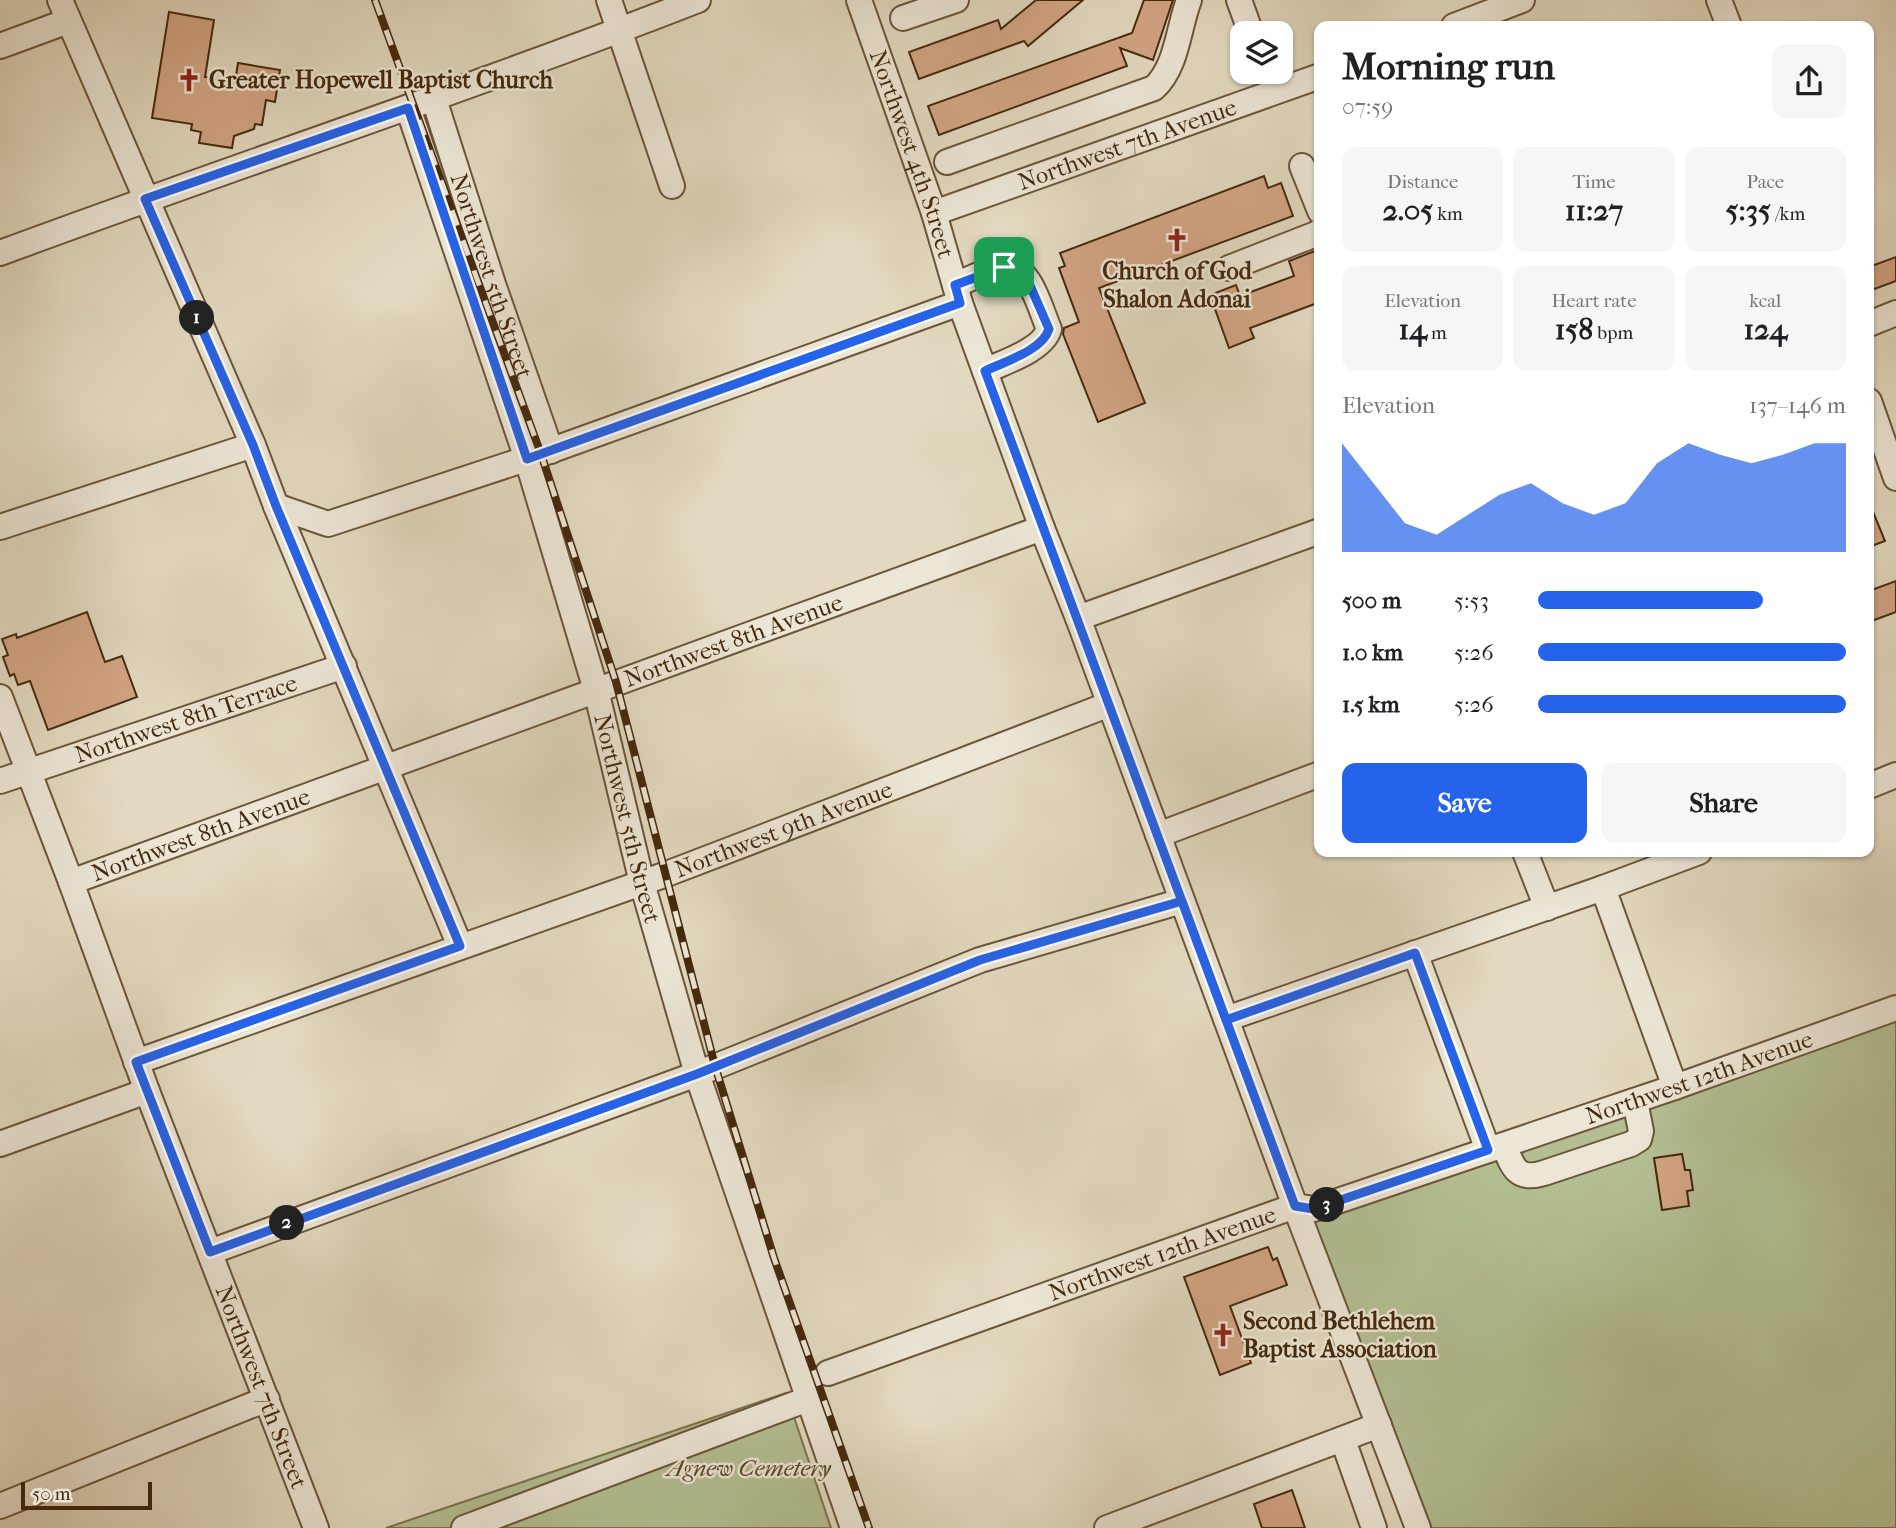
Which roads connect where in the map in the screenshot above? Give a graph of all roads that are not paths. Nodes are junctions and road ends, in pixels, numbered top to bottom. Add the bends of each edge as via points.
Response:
1 (609, 0) edge
2 (698, 0) edge
3 (859, 0) edge
4 (956, 0) edge
5 (1189, 0) edge
6 (1239, 0) edge
7 (1719, 0) edge
8 (63, 5) edge
9 (1510, 12) edge
10 (1462, 16) edge
11 (903, 18) dead end
12 (1247, 21) edge
13 (1727, 21) edge
14 (621, 30) junction
15 (0, 46) edge
16 (1314, 77) edge
17 (1293, 80) edge
18 (1263, 84) edge
19 (434, 99) junction
20 (408, 108) junction
21 (947, 162) dead end
22 (1302, 166) dead end
23 (672, 186) dead end
24 (1314, 196) edge
25 (145, 199) junction
26 (934, 213) junction
27 (1314, 235) edge
28 (0, 253) edge
29 (1228, 268) dead end
30 (957, 294) junction
31 (1896, 313) edge
32 (1874, 322) edge
33 (985, 371) junction
34 (1874, 415) edge
35 (253, 445) junction
36 (551, 450) junction
37 (527, 459) junction
38 (1896, 478) edge
39 (276, 506) junction
40 (0, 527) edge
41 (1042, 528) junction
42 (1314, 533) edge
43 (1078, 618) junction
44 (344, 666) junction
45 (596, 690) junction
46 (0, 697) edge
47 (1110, 704) junction
48 (385, 766) junction
49 (28, 770) junction
50 (1896, 775) edge
51 (1314, 776) edge
52 (0, 781) edge
53 (1874, 784) edge
54 (1158, 835) junction
55 (1527, 857) edge
56 (1686, 857) edge
57 (71, 882) junction
58 (642, 883) junction
59 (1603, 888) junction
60 (1182, 901) junction
61 (1547, 908) junction
62 (460, 946) junction
63 (1415, 953) junction
64 (1896, 1008) edge
65 (1226, 1020) junction
66 (136, 1062) junction
67 (697, 1074) junction
68 (1675, 1087) junction
69 (147, 1091) junction
70 (1635, 1101) junction
71 (0, 1144) edge
72 (1496, 1148) junction
73 (1295, 1206) junction
74 (210, 1252) junction
75 (828, 1373) dead end
76 (267, 1399) junction
77 (808, 1399) junction
78 (1379, 1425) junction
79 (1343, 1440) junction
80 (0, 1506) edge
81 (316, 1528) edge
82 (464, 1528) edge
83 (853, 1528) edge
84 (1107, 1528) edge
85 (1374, 1528) edge
86 (1418, 1528) edge

1 - 14 street
2 - 14 street
3 - 26 street, Northwest 4th Street
4 - 11 street
5 - 21 street via 1165,78 1154,89
6 - 12 street
7 - 13 street
8 - 15 street
8 - 25 street
9 - 10 street
14 - 19 street
14 - 23 street
16 - 17 street, Northwest 7th Avenue
18 - 26 street, Northwest 7th Avenue
19 - 20 street
19 - 36 street, Northwest 5th Street
20 - 25 street
20 - 37 street, Northwest 5th Street
22 - 24 street
25 - 28 street
25 - 35 street
26 - 30 street, Northwest 4th Street
27 - 29 street
30 - 33 street, Northwest 4th Street
30 - 33 street via 1004,267 1016,268 1025,274 1049,329 1039,345
30 - 36 street
31 - 32 street
33 - 41 street, Northwest 4th Street
34 - 38 street
35 - 39 street
35 - 40 street
36 - 37 street
37 - 39 street via 328,524
37 - 45 street, Northwest 5th Street
39 - 44 street
41 - 43 street, Northwest 4th Street
41 - 45 street, Northwest 8th Avenue
42 - 43 street
43 - 47 street, Northwest 4th Street
44 - 48 street
44 - 49 street, Northwest 8th Terrace
45 - 48 street, Northwest 8th Avenue
45 - 58 street, Northwest 5th Street
46 - 49 street, Northwest 7th Street
47 - 54 street, Northwest 4th Street
47 - 58 street, Northwest 9th Avenue
48 - 57 street, Northwest 8th Avenue
48 - 62 street
49 - 52 street
49 - 57 street, Northwest 7th Street
50 - 53 street
51 - 54 street
54 - 60 street, Northwest 4th Street
55 - 61 street
56 - 59 street
57 - 66 street, Northwest 7th Street
58 - 62 street, Northwest 9th Avenue
58 - 67 street, Northwest 5th Street
59 - 61 street
59 - 68 street
60 - 65 street, Northwest 4th Street
60 - 67 street via 980,960
61 - 63 street
62 - 66 street, Northwest 9th Avenue
63 - 65 street
63 - 72 street
64 - 68 street, Northwest 12th Avenue
65 - 73 street, Northwest 4th Street
66 - 69 street, Northwest 7th Street
67 - 74 street
67 - 77 street, Northwest 5th Street
68 - 70 street, Northwest 12th Avenue
69 - 71 street
69 - 74 street, Northwest 7th Street
70 - 72 street, Northwest 12th Avenue
70 - 72 street via 1641,1131 1631,1144 1530,1177 1522,1175
72 - 73 street, Northwest 12th Avenue via 1314,1209
73 - 75 street, Northwest 12th Avenue
73 - 78 street, Northwest 4th Street
74 - 76 street, Northwest 7th Street
76 - 80 street
76 - 81 street, Northwest 7th Street
77 - 82 street
77 - 83 street, Northwest 5th Street
78 - 79 street
78 - 86 street, Northwest 4th Street
79 - 84 street
79 - 85 street

